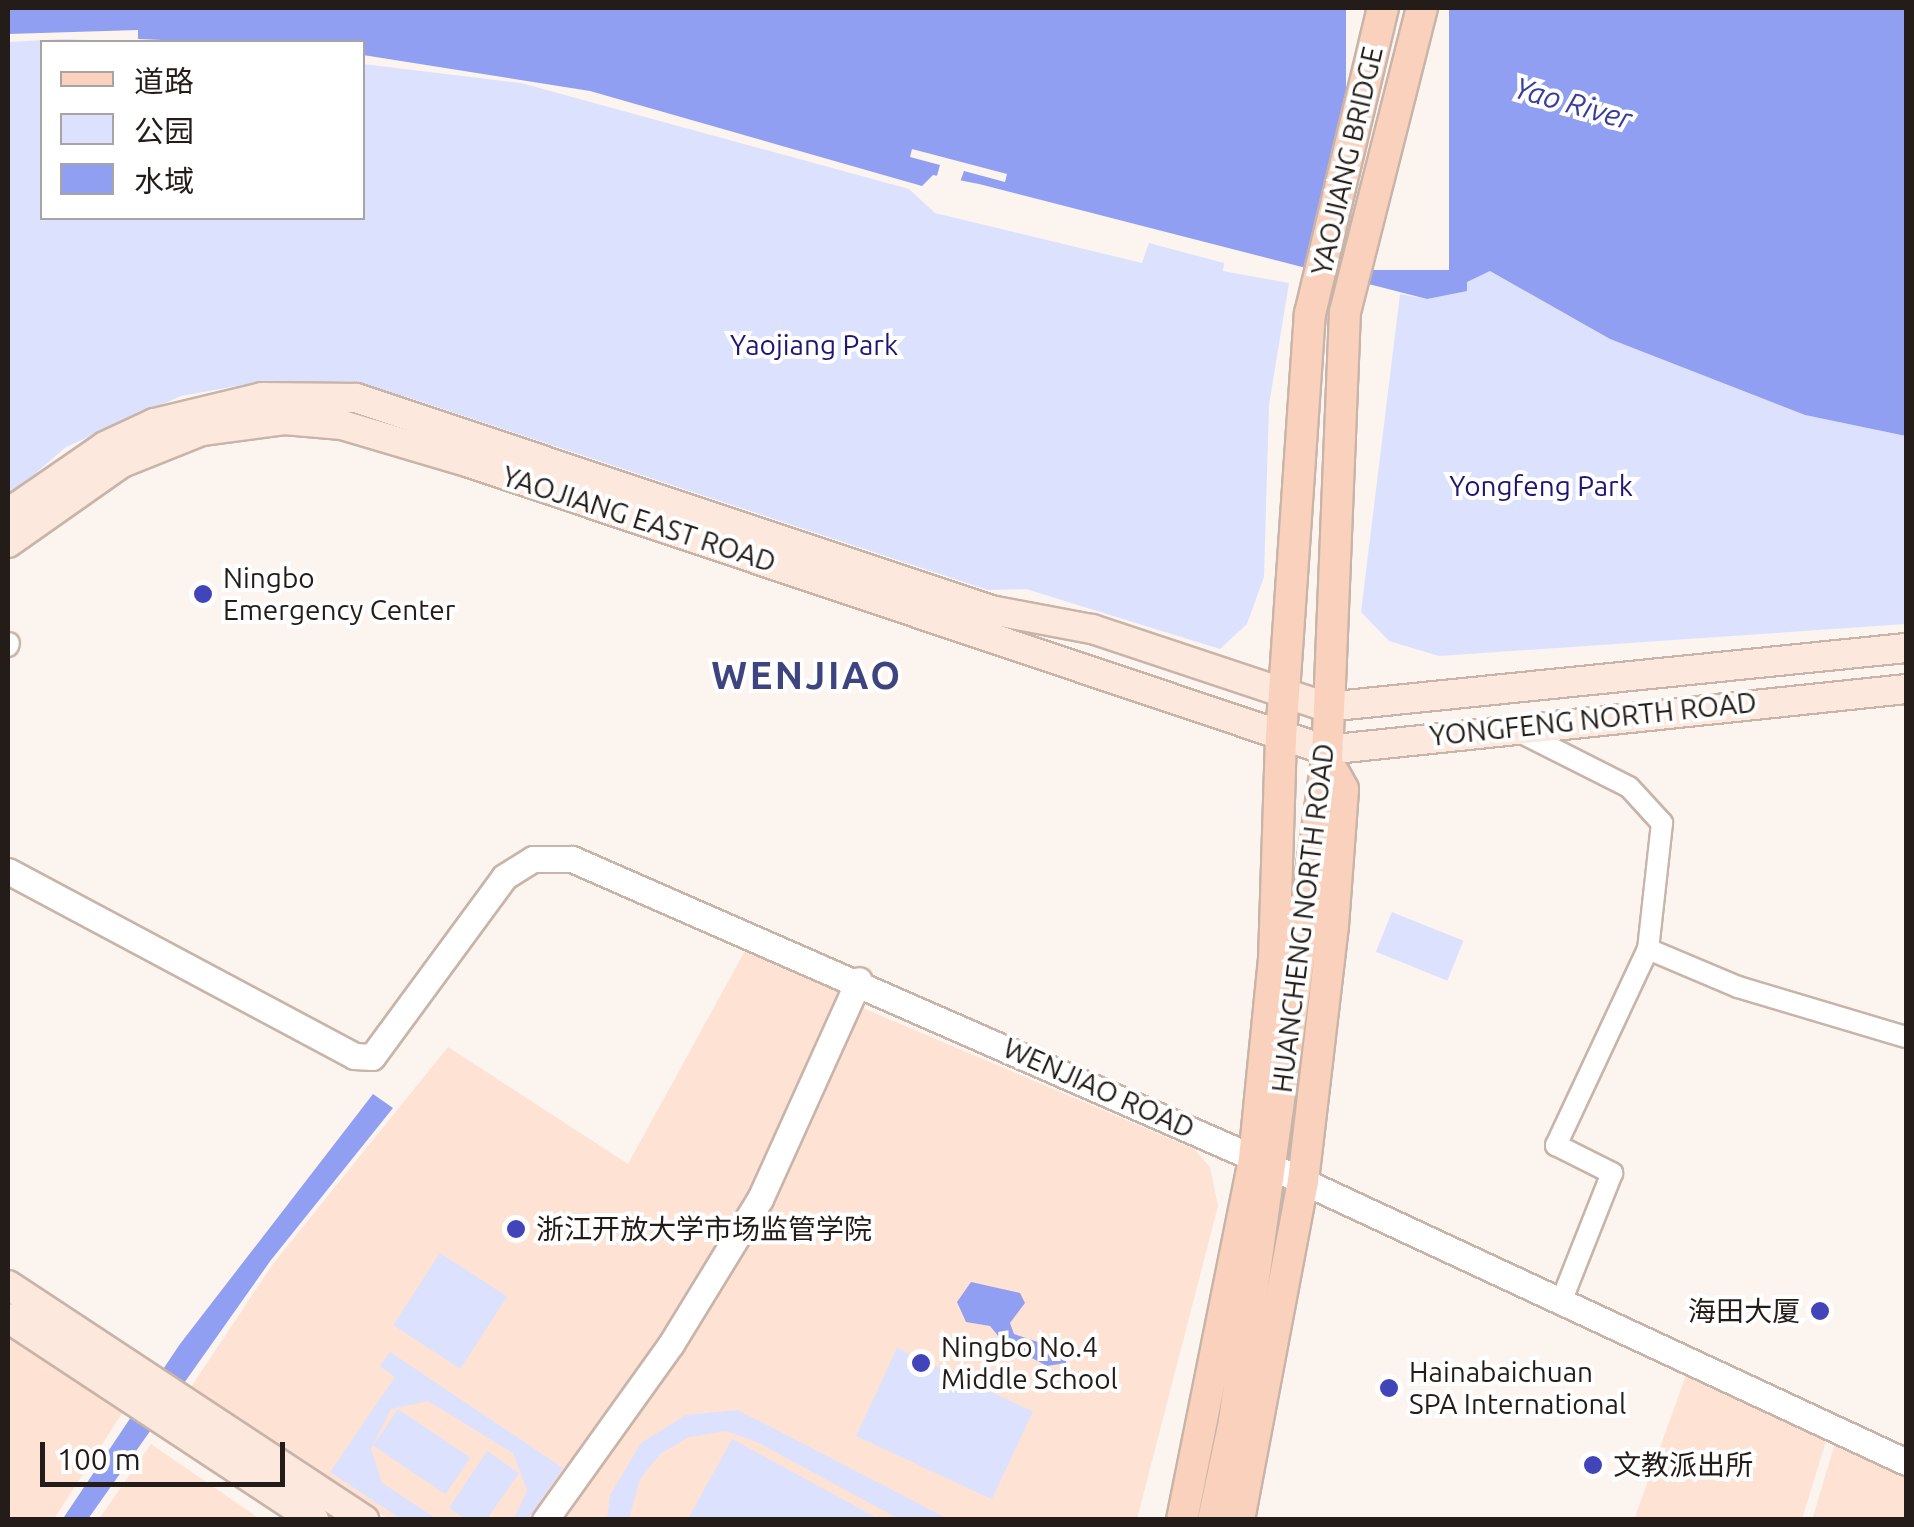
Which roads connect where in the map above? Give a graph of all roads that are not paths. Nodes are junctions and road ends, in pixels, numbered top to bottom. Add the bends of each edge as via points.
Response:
1 (1383, 8) edge
2 (1422, 8) edge
3 (1345, 312) joint
4 (1310, 314) joint
5 (8, 514) edge
6 (8, 543) edge
7 (1906, 648) edge
8 (1906, 688) edge
9 (1275, 693) junction
10 (1326, 708) junction
11 (1511, 727) junction
12 (1272, 733) junction
13 (1326, 754) junction
14 (8, 871) edge
15 (1648, 949) junction
16 (859, 980) junction
17 (1906, 1036) edge
18 (1254, 1158) junction
19 (1303, 1181) junction
20 (8, 1285) edge
21 (1561, 1302) junction
22 (8, 1318) edge
23 (1906, 1462) edge
24 (314, 1520) edge
25 (365, 1520) edge
26 (545, 1520) edge
27 (1164, 1520) edge
28 (1182, 1520) edge
29 (1213, 1520) edge
30 (1239, 1520) edge

1 - 4 main road, YAOJIANG BRIDGE
2 - 3 main road, YAOJIANG BRIDGE
3 - 10 main road, HUANCHENG NORTH ROAD
4 - 9 main road, HUANCHENG NORTH ROAD
5 - 9 main road, YAOJIANG EAST ROAD via 105,446 154,424 262,397 356,398 990,610 1092,629
6 - 12 main road, YAOJIANG EAST ROAD via 122,463 202,431 284,420 342,425 1066,658
7 - 10 main road, YONGFENG NORTH ROAD
8 - 11 main road, YONGFENG NORTH ROAD
9 - 10 main road, YONGFENG NORTH ROAD
9 - 12 main road, HUANCHENG NORTH ROAD
10 - 13 main road, HUANCHENG NORTH ROAD
11 - 13 main road, YONGFENG NORTH ROAD
11 - 15 street via 1629,787 1662,823
12 - 13 main road, YONGFENG NORTH ROAD
12 - 18 main road, HUANCHENG NORTH ROAD via 1274,960
13 - 18 main road, HUANCHENG NORTH ROAD
13 - 19 main road via 1343,789
14 - 16 street, WENJIAO ROAD via 354,1056 384,1050 504,877 521,863 548,856 598,868
15 - 17 street via 1738,987
15 - 21 street via 1556,1145 1612,1174
16 - 18 street, WENJIAO ROAD
16 - 26 street via 760,1199 671,1344
18 - 19 street, WENJIAO ROAD
18 - 27 main road
18 - 28 main road, HUANCHENG NORTH ROAD
18 - 29 main road, HUANCHENG NORTH ROAD
19 - 21 street, WENJIAO ROAD
19 - 30 main road
20 - 25 main road
21 - 23 street, WENJIAO ROAD
22 - 24 main road

